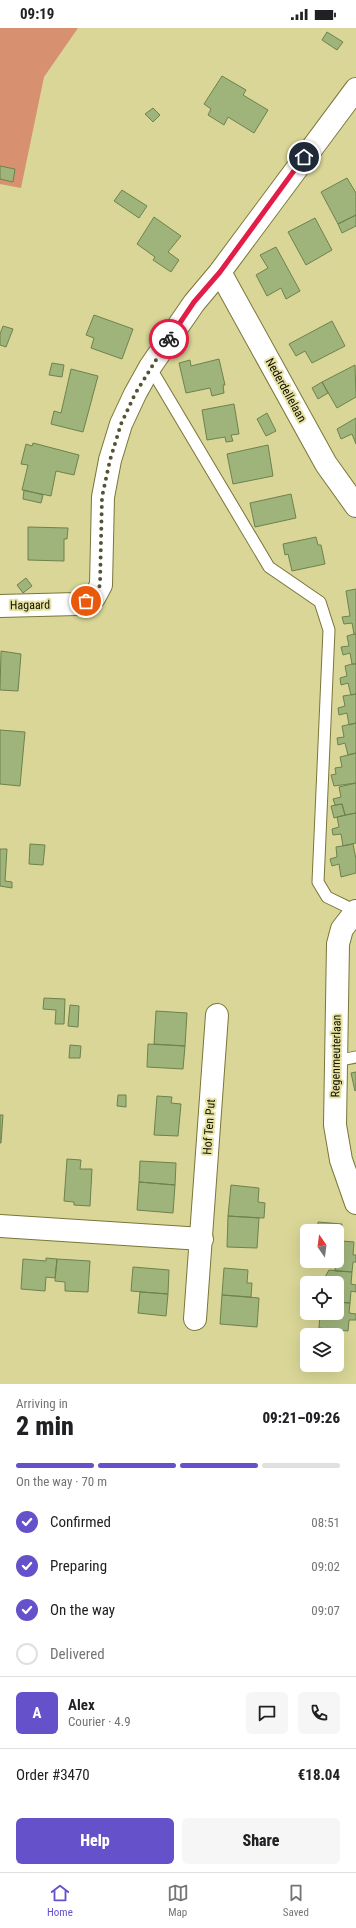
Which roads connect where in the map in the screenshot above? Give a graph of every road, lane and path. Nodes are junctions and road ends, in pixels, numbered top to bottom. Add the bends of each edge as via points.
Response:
1 (356, 89) edge
2 (220, 272) junction
3 (150, 367) junction
4 (356, 506) edge
5 (0, 606) edge
6 (356, 911) edge
7 (217, 1015) dead end
8 (346, 1059) edge
9 (356, 1202) edge
10 (0, 1226) edge
11 (202, 1239) junction
12 (195, 1319) dead end

1 - 2 street, Hagaard
2 - 3 street, Hagaard via 194,302
2 - 4 street, Nederdellelaan via 326,464
3 - 5 street, Hagaard via 121,424 110,460 102,497 100,585 94,598 77,604
3 - 6 lane via 269,567 320,602 328,630 318,882 327,897
6 - 8 street, Regenmeuterlaan via 342,929 338,944
7 - 11 street, Hof Ten Put
8 - 9 street, Regenmeuterlaan via 335,1125 341,1160
10 - 11 street
11 - 12 street, Hof Ten Put

